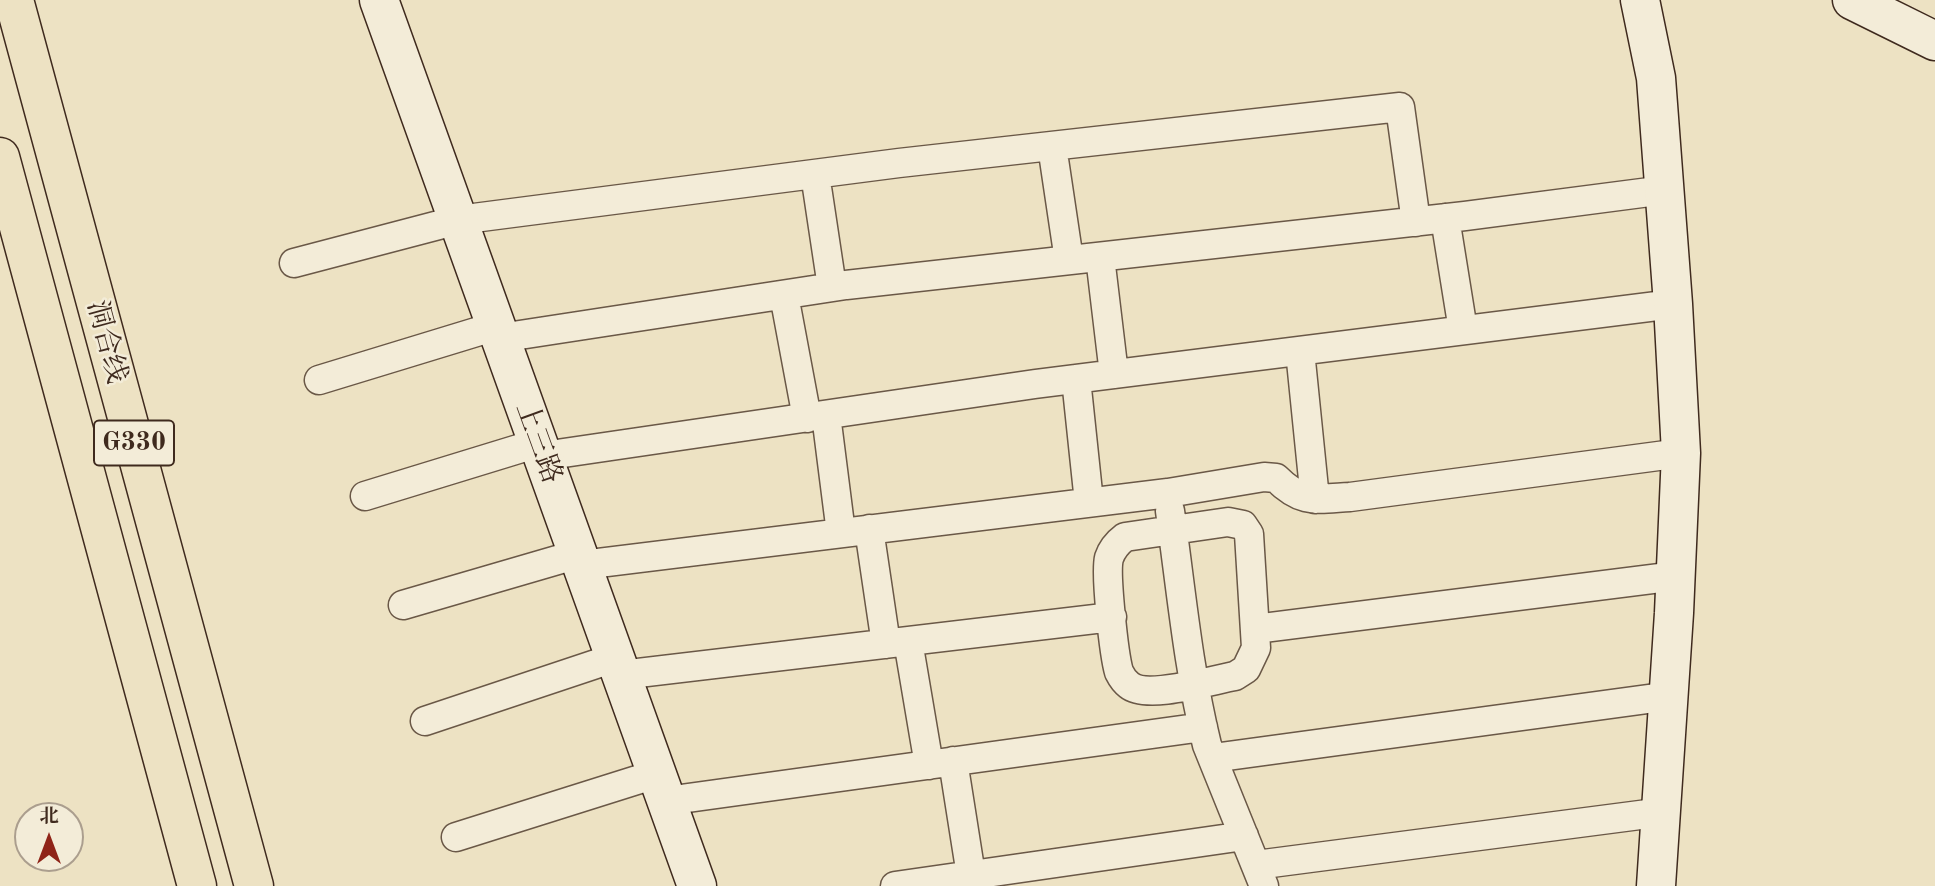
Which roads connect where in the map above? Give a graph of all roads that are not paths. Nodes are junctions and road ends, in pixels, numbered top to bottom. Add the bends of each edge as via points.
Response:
1 (14, 0) edge
2 (379, 0) edge
3 (1640, 0) edge
4 (1852, 0) edge
5 (1935, 41) edge
6 (1052, 146) junction
7 (0, 158) edge
8 (815, 174) junction
9 (1665, 190) junction
10 (1445, 218) junction
11 (458, 220) junction
12 (1416, 222) junction
13 (1100, 257) junction
14 (1069, 260) junction
15 (293, 262) dead end
16 (832, 287) junction
17 (783, 295) junction
18 (1673, 304) junction
19 (1463, 330) junction
20 (498, 332) junction
21 (1300, 351) junction
22 (1114, 374) junction
23 (1076, 379) junction
24 (319, 380) dead end
25 (817, 416) junction
26 (540, 450) junction
27 (1681, 453) junction
28 (1168, 493) junction
29 (365, 496) dead end
30 (1315, 499) junction
31 (1089, 502) junction
32 (869, 529) junction
33 (1173, 529) junction
34 (841, 533) junction
35 (580, 560) junction
36 (1676, 576) junction
37 (403, 605) dead end
38 (1112, 617) junction
39 (1255, 629) junction
40 (897, 643) junction
41 (618, 666) junction
42 (1194, 684) junction
43 (1670, 696) junction
44 (425, 721) dead end
45 (1203, 727) junction
46 (1213, 758) junction
47 (941, 763) junction
48 (661, 787) junction
49 (1663, 813) junction
50 (1244, 836) junction
51 (456, 837) dead end
52 (1260, 876) edge
53 (987, 878) edge
54 (197, 886) edge
55 (254, 886) edge
56 (695, 886) edge
57 (895, 886) edge
58 (1656, 886) edge

1 - 55 highway, 洞合线 / G330
2 - 11 street, 上三路
3 - 9 street via 1656,78
4 - 5 street
6 - 8 street
6 - 12 street via 1400,107
6 - 14 street
7 - 54 highway, 洞合线 / G330
8 - 11 street
8 - 16 street
9 - 10 street
9 - 18 street
10 - 12 street
10 - 19 street
11 - 15 street
11 - 20 street, 上三路
12 - 13 street
13 - 14 street
13 - 22 street
14 - 16 street
16 - 17 street
17 - 20 street
17 - 25 street
18 - 19 street
18 - 27 street
19 - 21 street
20 - 24 street
20 - 26 street, 上三路
21 - 22 street
21 - 30 street
22 - 23 street
23 - 25 street
23 - 31 street
25 - 26 street
25 - 34 street
26 - 29 street
26 - 35 street, 上三路
27 - 30 street
27 - 36 street
28 - 30 street via 1264,477 1276,478 1289,491
28 - 31 street
28 - 33 street
31 - 32 street
32 - 34 street
32 - 40 street
33 - 38 street via 1125,537 1115,545 1108,560
33 - 39 street via 1228,522 1243,525 1249,534
33 - 42 street
34 - 35 street
35 - 37 street
35 - 41 street, 上三路
36 - 39 street
36 - 43 street
38 - 40 street
38 - 42 street via 1120,674 1129,685 1157,691
39 - 42 street via 1256,648 1246,669 1235,676
40 - 41 street
40 - 47 street
41 - 44 street
41 - 48 street, 上三路
42 - 45 street
43 - 46 street
43 - 49 street
45 - 46 street
45 - 47 street
46 - 50 street
47 - 48 street
47 - 53 street
48 - 51 street
48 - 56 street, 上三路
49 - 52 street
49 - 58 street
50 - 52 street
50 - 53 street
53 - 57 street

